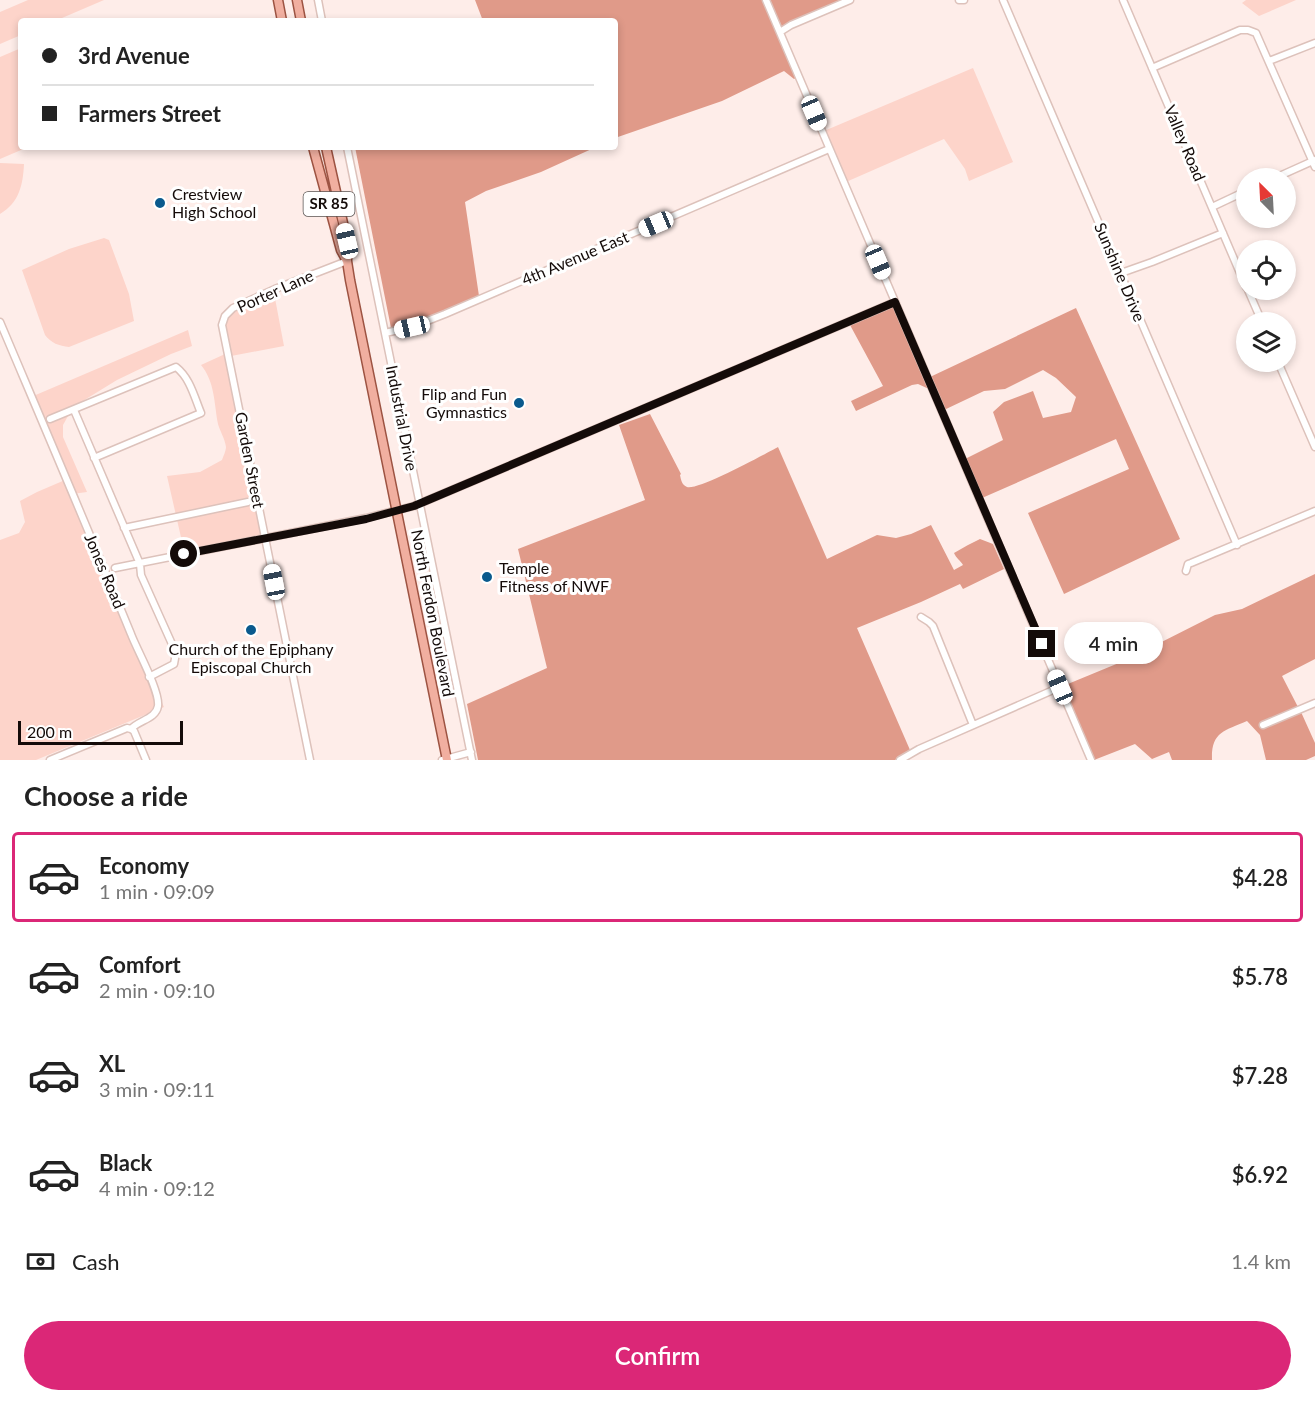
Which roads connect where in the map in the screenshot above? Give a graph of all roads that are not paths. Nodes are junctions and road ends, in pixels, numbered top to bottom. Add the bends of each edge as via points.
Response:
1 (278, 0) edge
2 (297, 0) edge
3 (318, 0) edge
4 (766, 0) edge
5 (850, 0) edge
6 (959, 0) edge
7 (964, 0) edge
8 (1003, 0) edge
9 (1123, 0) edge
10 (281, 18) edge
11 (300, 18) edge
12 (321, 18) edge
13 (780, 32) junction
14 (1315, 43) edge
15 (1269, 61) junction
16 (1152, 68) junction
17 (829, 149) junction
18 (314, 150) edge
19 (327, 150) edge
20 (348, 150) edge
21 (1314, 163) edge
22 (1296, 170) edge
23 (1236, 196) edge
24 (1212, 207) junction
25 (1223, 233) junction
26 (347, 261) junction
27 (1236, 263) edge
28 (1120, 273) junction
29 (895, 302) junction
30 (0, 322) edge
31 (385, 333) junction
32 (225, 337) joint
33 (1282, 372) edge
34 (74, 410) junction
35 (50, 419) dead end
36 (1315, 426) edge
37 (1308, 429) junction
38 (1315, 447) edge
39 (94, 458) junction
40 (248, 502) dead end
41 (419, 504) junction
42 (397, 511) junction
43 (1315, 511) edge
44 (124, 528) junction
45 (265, 539) junction
46 (1238, 544) junction
47 (140, 564) junction
48 (115, 568) dead end
49 (1186, 571) dead end
50 (921, 616) dead end
51 (149, 677) junction
52 (1060, 687) junction
53 (1315, 703) edge
54 (973, 725) junction
55 (1263, 725) dead end
56 (131, 729) junction
57 (471, 752) junction
58 (54, 759) edge
59 (445, 759) edge
60 (146, 760) edge
61 (310, 760) edge
62 (472, 760) edge
63 (900, 760) edge
64 (1091, 760) edge

1 - 10 main road
2 - 11 main road
3 - 12 street
4 - 13 street
5 - 13 street
6 - 7 street
8 - 28 street, Sunshine Drive
9 - 16 street, Valley Road
13 - 17 street
14 - 15 street
15 - 16 street via 1256,33 1245,29
15 - 21 street
16 - 24 street, Valley Road
17 - 29 street
17 - 31 street, 4th Avenue East via 445,314
18 - 26 main road, North Ferdon Boulevard / SR 85
19 - 26 main road, North Ferdon Boulevard / SR 85 via 347,241
20 - 31 street, Industrial Drive
21 - 22 street
23 - 24 street
24 - 25 street, Valley Road
25 - 27 street, Valley Road
25 - 28 street
26 - 32 street, Porter Lane via 233,308 222,325
26 - 42 main road, North Ferdon Boulevard / SR 85
28 - 46 street, Sunshine Drive
29 - 41 street
29 - 52 street
30 - 51 street, Jones Road
31 - 41 street, Industrial Drive
32 - 45 street, Garden Street
33 - 37 street
34 - 35 street
34 - 39 street
34 - 39 street via 176,367 187,378 201,413
36 - 37 street
37 - 38 street
39 - 44 street
40 - 44 street
41 - 42 street
41 - 57 street, Industrial Drive
42 - 45 street
42 - 59 main road, North Ferdon Boulevard / SR 85
43 - 46 street
44 - 47 street
45 - 47 street
45 - 61 street, Garden Street
46 - 49 street via 1188,564
47 - 48 street
47 - 51 street via 141,575 176,653 174,664
50 - 54 street via 933,626
51 - 56 street, Jones Road via 157,696 157,709
52 - 54 street
52 - 64 street
53 - 55 street
54 - 63 street
56 - 58 street, Jones Road
56 - 60 street
57 - 59 street
57 - 62 street, Industrial Drive

